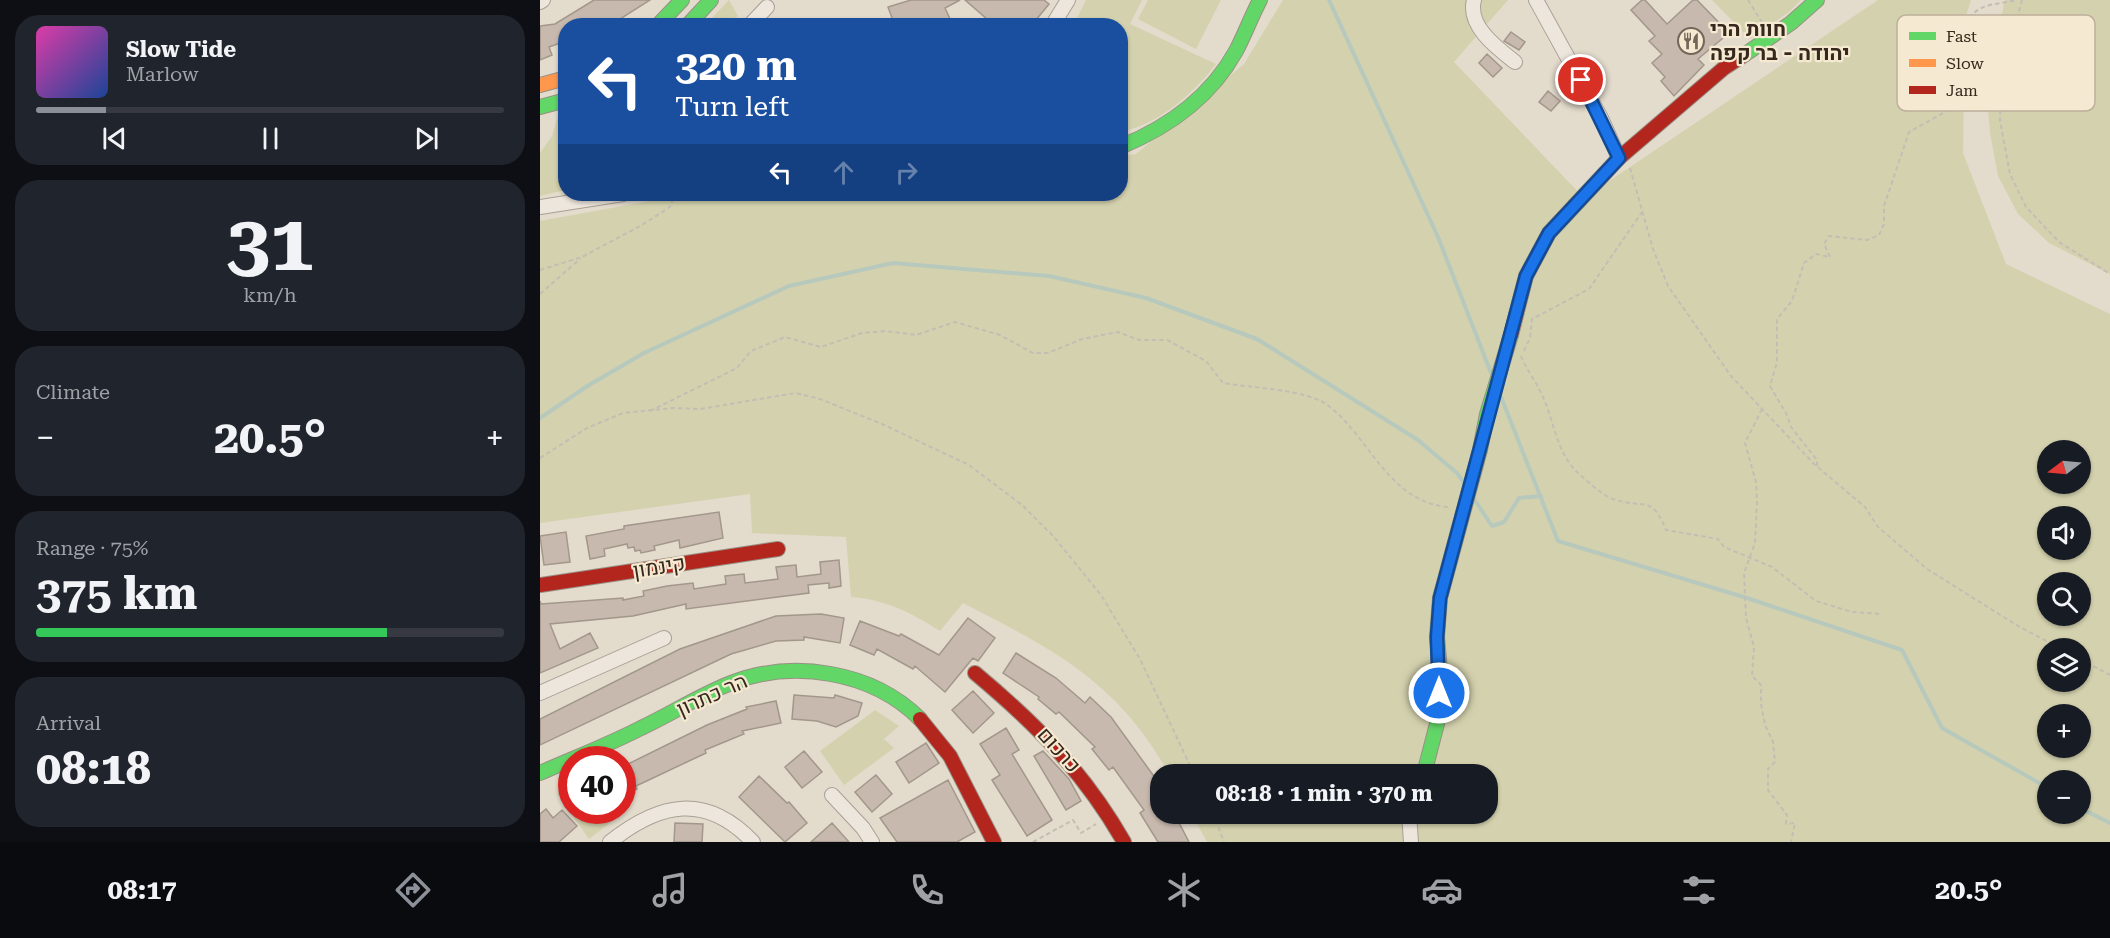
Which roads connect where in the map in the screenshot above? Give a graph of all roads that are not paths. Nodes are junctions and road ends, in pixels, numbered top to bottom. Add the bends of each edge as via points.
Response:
1 (682, 0) edge
2 (711, 0) edge
3 (1068, 0) edge
4 (1260, 0) edge
5 (1474, 0) edge
6 (1536, 0) edge
7 (1817, 0) edge
8 (767, 6) dead end
9 (665, 18) edge
10 (694, 18) edge
11 (756, 18) edge
12 (1057, 18) edge
13 (1515, 62) dead end
14 (558, 80) edge
15 (540, 85) edge
16 (558, 102) edge
17 (540, 108) edge
18 (1128, 143) edge
19 (1619, 158) junction
20 (571, 201) edge
21 (540, 207) edge
22 (778, 549) dead end
23 (540, 585) edge
24 (664, 638) dead end
25 (975, 673) dead end
26 (540, 693) edge
27 (1426, 764) edge
28 (540, 773) edge
29 (832, 795) dead end
30 (1410, 824) edge
31 (610, 842) edge
32 (753, 842) edge
33 (872, 842) edge
34 (994, 842) edge
35 (1124, 842) edge
36 (1411, 842) edge

1 - 9 street
2 - 10 street
3 - 12 street
4 - 18 street via 1218,81 1174,121
5 - 13 street via 1475,20 1490,42
6 - 19 street
7 - 19 street via 1724,68
8 - 11 street
14 - 15 street
16 - 17 street
19 - 27 street via 1549,233 1526,276 1440,598 1438,716
20 - 21 street
22 - 23 street, קינמון
24 - 26 street
25 - 35 street, כרכום via 1052,739 1086,780
28 - 34 street, הר כתרון via 746,678 805,670 858,681 886,693 932,732
29 - 33 street
30 - 36 street
31 - 32 street via 636,822 686,808 710,811 728,819

